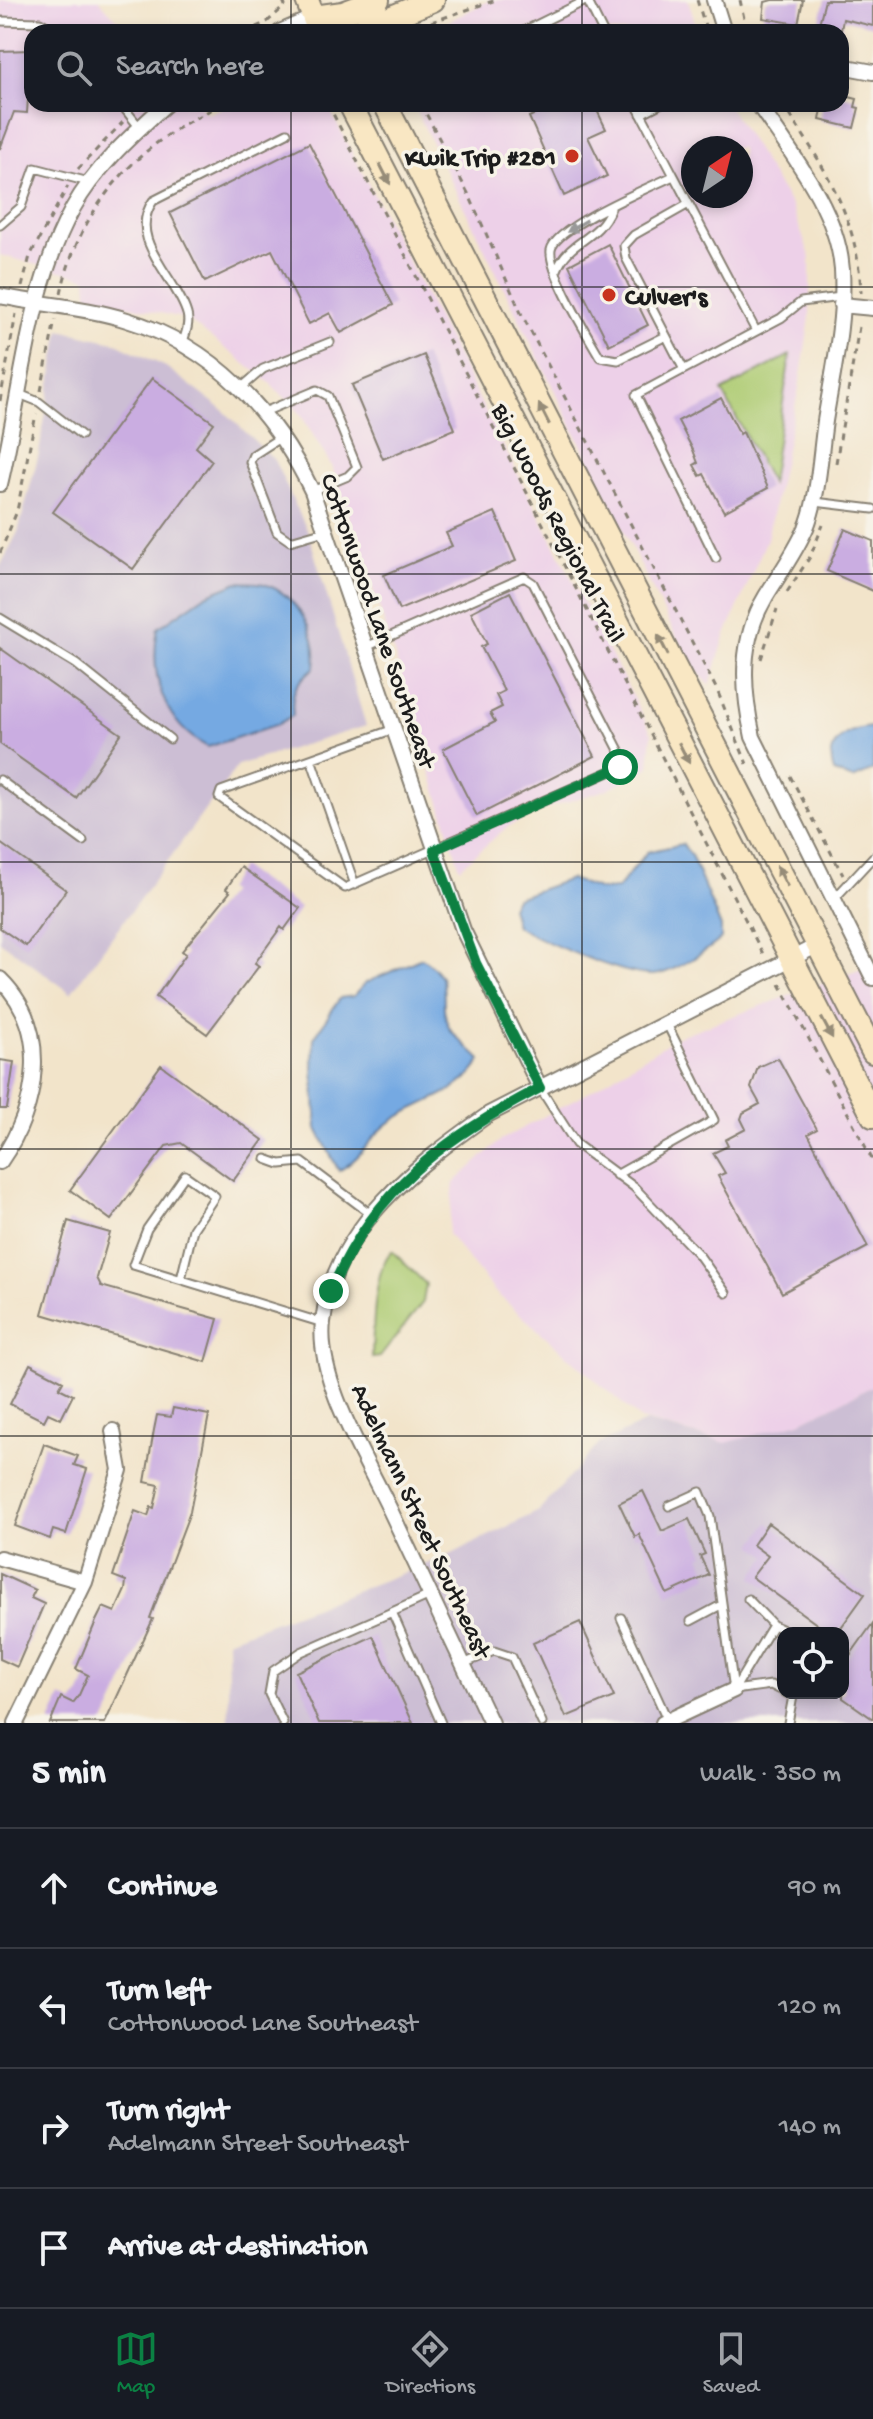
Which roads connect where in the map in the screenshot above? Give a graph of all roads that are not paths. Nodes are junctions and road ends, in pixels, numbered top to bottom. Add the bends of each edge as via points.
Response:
1 (378, 0) edge
2 (433, 0) edge
3 (587, 0) edge
4 (714, 0) edge
5 (313, 16) edge
6 (347, 19) edge
7 (0, 21) edge
8 (43, 24) edge
9 (538, 24) edge
10 (599, 24) edge
11 (722, 24) edge
12 (849, 68) edge
13 (873, 72) edge
14 (127, 112) edge
15 (157, 112) edge
16 (167, 112) edge
17 (354, 112) edge
18 (389, 112) edge
19 (645, 112) edge
20 (763, 112) edge
21 (641, 114) joint
22 (140, 128) junction
23 (287, 133) dead end
24 (671, 177) junction
25 (91, 182) junction
26 (681, 194) edge
27 (611, 208) junction
28 (682, 208) edge
29 (689, 208) edge
30 (0, 225) edge
31 (556, 271) junction
32 (0, 296) edge
33 (841, 301) junction
34 (38, 305) junction
35 (873, 308) edge
36 (756, 331) junction
37 (666, 336) junction
38 (330, 342) dead end
39 (182, 345) junction
40 (683, 368) junction
41 (241, 388) junction
42 (19, 394) junction
43 (264, 412) junction
44 (81, 435) dead end
45 (282, 436) junction
46 (0, 484) edge
47 (312, 491) junction
48 (813, 501) junction
49 (873, 509) edge
50 (326, 530) junction
51 (716, 558) dead end
52 (0, 618) edge
53 (366, 647) junction
54 (394, 729) junction
55 (170, 739) dead end
56 (311, 759) junction
57 (0, 780) edge
58 (83, 841) dead end
59 (434, 850) junction
60 (873, 857) edge
61 (355, 885) junction
62 (833, 900) junction
63 (818, 945) junction
64 (790, 960) junction
65 (873, 978) edge
66 (0, 979) edge
67 (666, 1022) junction
68 (873, 1052) edge
69 (540, 1088) junction
70 (873, 1116) edge
71 (266, 1159) dead end
72 (0, 1162) edge
73 (616, 1175) junction
74 (372, 1215) junction
75 (181, 1279) junction
76 (726, 1293) dead end
77 (323, 1323) junction
78 (113, 1431) dead end
79 (669, 1506) dead end
80 (0, 1558) edge
81 (85, 1582) junction
82 (430, 1595) junction
83 (748, 1599) dead end
84 (721, 1605) junction
85 (392, 1612) junction
86 (621, 1618) dead end
87 (691, 1621) dead end
88 (773, 1625) junction
89 (777, 1627) edge
90 (463, 1664) junction
91 (777, 1688) edge
92 (734, 1690) junction
93 (793, 1699) edge
94 (666, 1722) edge
95 (16, 1723) edge
96 (283, 1723) edge
97 (441, 1723) edge
98 (491, 1723) edge
99 (542, 1723) edge
100 (788, 1723) edge

1 - 6 main road
2 - 6 main road
3 - 9 lane
3 - 10 lane
4 - 11 street
5 - 6 main road
7 - 8 lane
12 - 13 street
14 - 22 lane
15 - 22 street
16 - 22 street
17 -> 64 main road
63 -> 18 main road
19 - 21 lane
20 - 33 street via 830,224 842,268
21 - 24 lane
22 - 25 street
23 - 39 lane via 153,201 144,215 143,232 187,314
24 - 26 lane
24 - 27 lane
25 - 30 lane via 35,168 21,207
25 - 34 street via 53,253
27 - 31 lane via 601,229 569,250
27 -> 31 lane via 555,240 550,253
28 - 37 lane via 624,246
29 - 36 lane
31 - 37 lane via 600,357 618,360
32 - 34 street, Cottonwood Lane Southeast
33 - 35 street
33 - 36 lane via 801,302
33 - 48 street
34 - 39 street, Cottonwood Lane Southeast via 127,319
34 - 42 street
36 - 40 lane
37 - 40 lane
38 - 41 lane via 263,369
39 - 41 street, Cottonwood Lane Southeast
40 - 51 lane via 637,392 636,400
41 - 43 street, Cottonwood Lane Southeast
42 - 44 lane via 39,402
42 - 46 street
43 - 45 street, Cottonwood Lane Southeast
43 - 47 lane via 317,390 328,396 357,467
45 - 47 street, Cottonwood Lane Southeast
45 - 50 lane via 250,462 277,532 290,541
47 - 50 street, Cottonwood Lane Southeast
48 - 49 lane
48 - 62 street via 795,550 753,624 744,657 744,697 753,737
50 - 53 street, Cottonwood Lane Southeast
52 - 55 lane via 76,664
53 - 54 street, Cottonwood Lane Southeast
53 - 59 lane via 524,577 533,583 622,756 620,767
54 - 56 lane
54 - 59 street, Cottonwood Lane Southeast
56 - 61 lane
56 - 61 lane via 221,791 219,797 345,888
57 - 58 lane
59 - 61 lane
59 - 69 street, Cottonwood Lane Southeast via 476,963
60 - 62 lane
62 - 65 street
63 - 64 street, Adelmann Street Southeast
63 - 68 main road
64 - 67 street, Adelmann Street Southeast
64 -> 70 main road
66 - 72 street via 16,995 36,1050 31,1100 17,1137
67 - 69 street, Adelmann Street Southeast
67 - 73 lane via 714,1120
69 - 73 lane via 576,1144
69 - 74 street, Adelmann Street Southeast via 451,1141
71 - 74 lane via 302,1162
73 - 76 lane via 699,1255
74 - 77 street, Adelmann Street Southeast via 347,1253
75 - 75 lane via 193,1229 215,1196 185,1175 147,1229 133,1265
75 - 77 lane
77 - 82 street, Adelmann Street Southeast via 334,1390
78 - 81 street via 120,1470
79 - 84 lane via 700,1492 710,1516
80 - 81 street
81 - 95 street
82 - 85 lane
82 - 90 street, Adelmann Street Southeast
83 - 88 lane
84 - 87 lane
84 - 92 lane
85 - 96 lane via 301,1652 273,1671 269,1694
85 - 97 lane
86 - 94 lane
88 - 89 lane
88 - 92 lane
90 - 98 street, Adelmann Street Southeast
90 - 99 lane via 494,1651 512,1657
91 - 92 lane
92 - 94 street
93 - 100 lane

